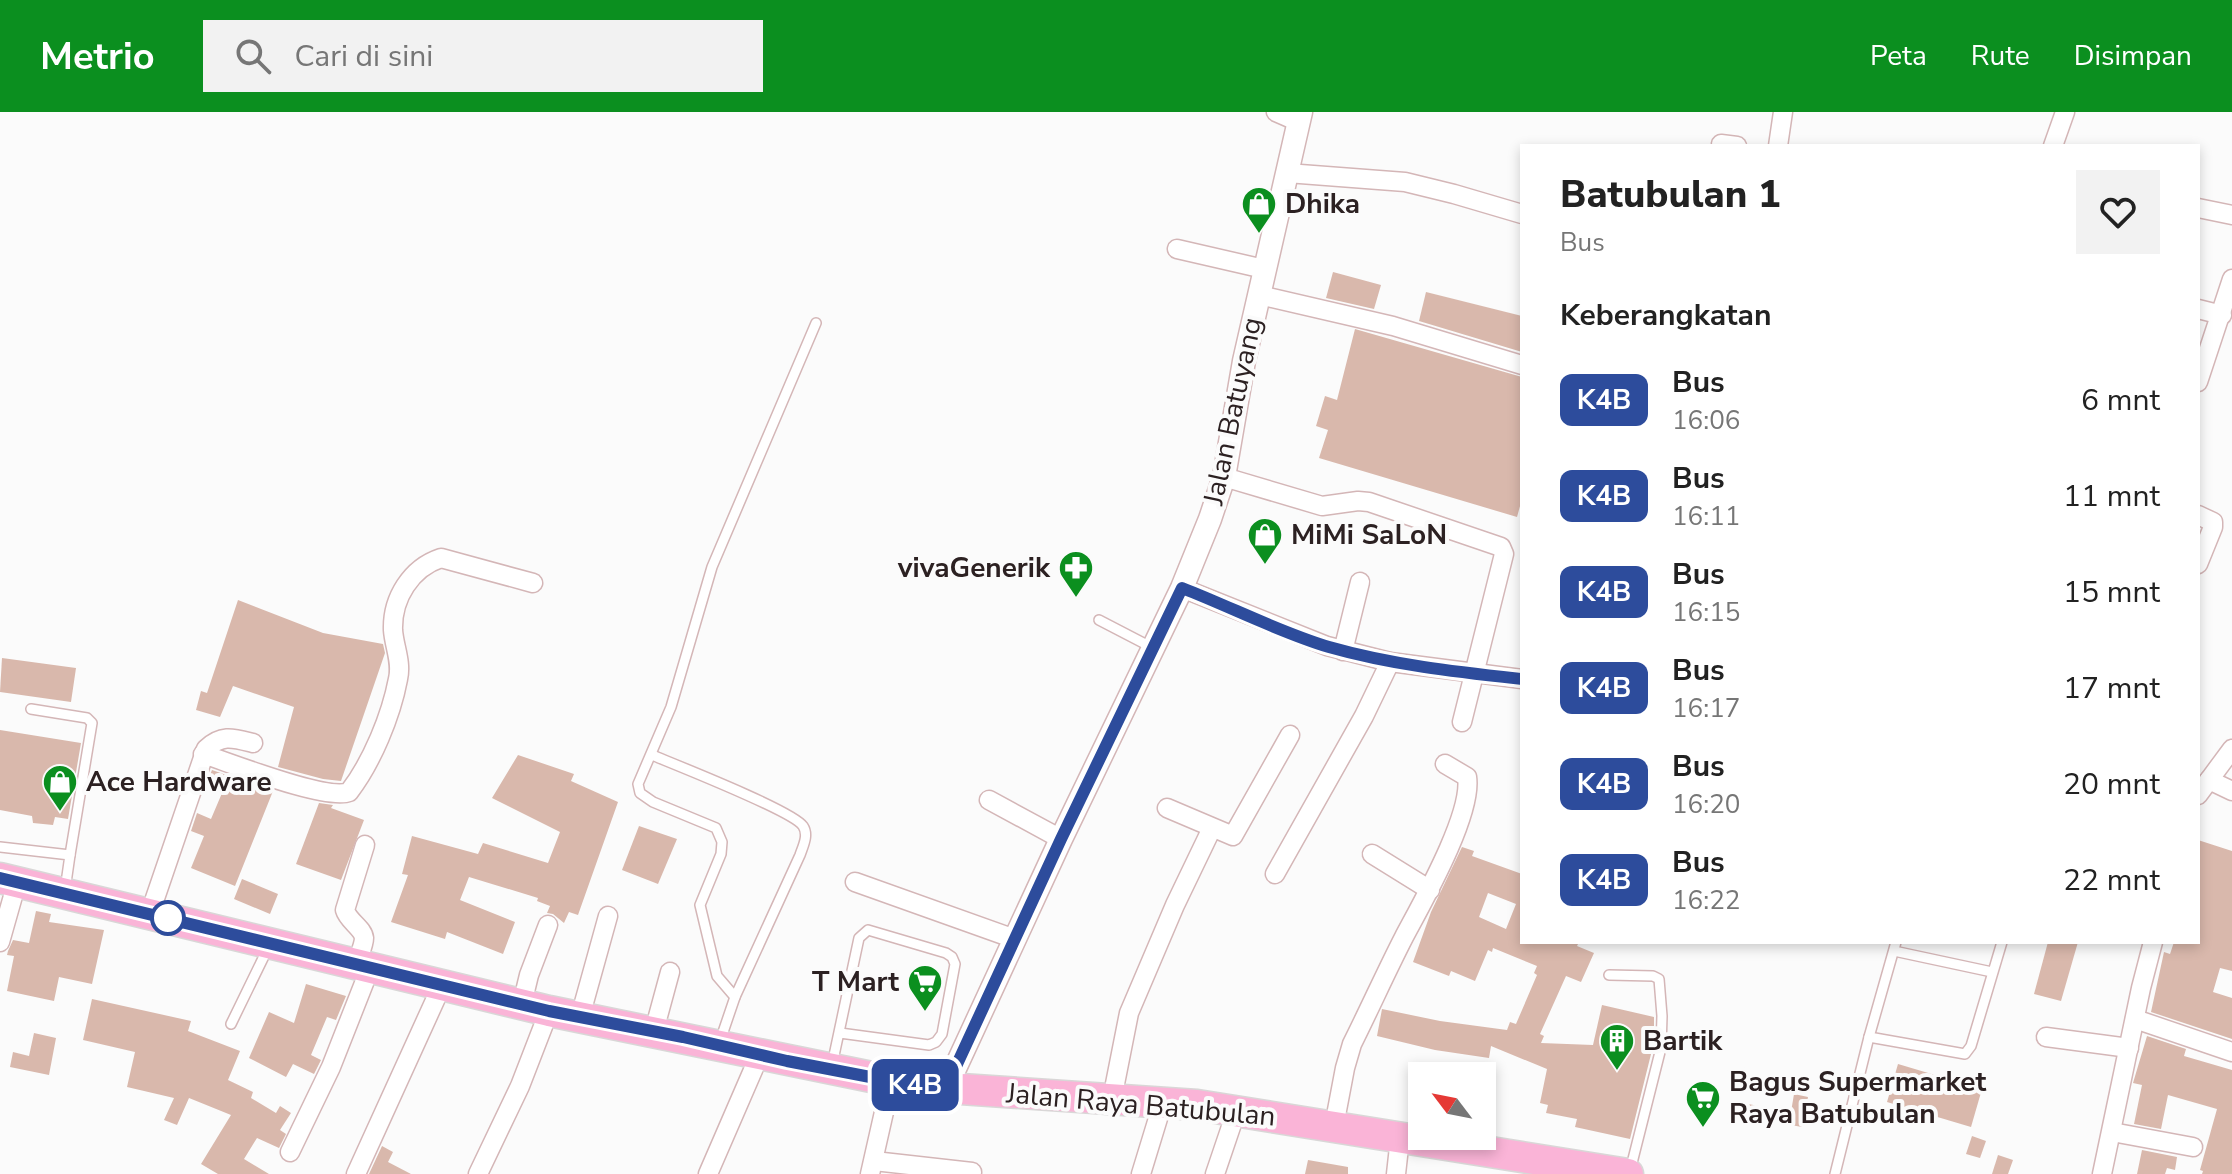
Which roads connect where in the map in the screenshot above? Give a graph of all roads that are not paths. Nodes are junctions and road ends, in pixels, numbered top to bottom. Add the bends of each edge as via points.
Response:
1 (1276, 112) edge
2 (1783, 112) edge
3 (2065, 112) edge
4 (1300, 117) edge
5 (1778, 144) edge
6 (2054, 144) edge
7 (1287, 173) junction
8 (2200, 208) edge
9 (1520, 213) edge
10 (2232, 215) edge
11 (1177, 249) dead end
12 (1264, 269) junction
13 (2232, 279) edge
14 (1259, 295) junction
15 (2200, 310) edge
16 (2222, 315) junction
17 (816, 323) dead end
18 (1520, 364) edge
19 (2200, 376) edge
20 (1224, 477) junction
21 (2200, 516) edge
22 (2200, 559) edge
23 (1360, 582) dead end
24 (533, 583) dead end
25 (1182, 588) junction
26 (1099, 620) dead end
27 (1154, 649) junction
28 (1343, 651) junction
29 (1390, 662) junction
30 (1472, 673) junction
31 (1520, 679) edge
32 (31, 709) dead end
33 (1462, 722) dead end
34 (1290, 735) dead end
35 (253, 743) dead end
36 (2231, 753) edge
37 (203, 754) junction
38 (652, 755) junction
39 (1445, 764) dead end
40 (2201, 789) edge
41 (2232, 791) edge
42 (989, 800) dead end
43 (1167, 808) dead end
44 (1212, 828) junction
45 (1061, 839) junction
46 (365, 845) dead end
47 (0, 847) edge
48 (1372, 854) dead end
49 (70, 855) junction
50 (1275, 874) dead end
51 (8, 880) edge
52 (855, 882) dead end
53 (1430, 890) junction
54 (65, 893) junction
55 (150, 913) junction
56 (608, 916) dead end
57 (548, 925) dead end
58 (1015, 939) junction
59 (0, 942) edge
60 (270, 943) junction
61 (2001, 944) edge
62 (2153, 944) edge
63 (1895, 946) edge
64 (363, 966) junction
65 (670, 972) dead end
66 (1992, 972) junction
67 (1609, 975) dead end
68 (442, 985) junction
69 (735, 997) junction
70 (535, 1007) junction
71 (580, 1017) junction
72 (2135, 1019) junction
73 (231, 1024) dead end
74 (654, 1031) junction
75 (840, 1033) junction
76 (1869, 1037) junction
77 (2046, 1037) dead end
78 (719, 1044) junction
79 (2129, 1048) junction
80 (2232, 1052) edge
81 (760, 1054) junction
82 (831, 1069) junction
83 (891, 1081) junction
84 (946, 1088) junction
85 (1112, 1099) junction
86 (1163, 1102) junction
87 (1236, 1112) junction
88 (1334, 1126) junction
89 (2112, 1132) junction
90 (1400, 1138) junction
91 (2193, 1147) dead end
92 (290, 1152) dead end
93 (1493, 1163) edge
94 (872, 1168) edge
95 (1559, 1169) edge
96 (972, 1172) dead end
97 (1617, 1173) edge
98 (356, 1174) edge
99 (478, 1174) edge
100 (708, 1174) edge
101 (1141, 1174) edge
102 (1215, 1174) edge
103 (1396, 1174) edge
104 (1835, 1174) edge
105 (2102, 1174) edge

1 - 4 street
2 - 5 street
3 - 6 street
4 - 7 street, Jalan Batuyang
7 - 9 street via 1405,182
7 - 12 street, Jalan Batuyang
8 - 10 street
11 - 12 street
12 - 14 street, Jalan Batuyang
13 - 16 street
14 - 18 street via 1393,326
14 - 20 street, Jalan Batuyang
15 - 16 street
16 - 19 street
17 - 38 lane via 712,567
20 - 25 street, Jalan Batuyang
20 - 30 street via 1322,506 1369,502 1501,547 1504,554
21 - 22 street via 2213,522
23 - 28 street
24 - 37 street via 441,558 403,586 393,623 399,665 393,696 349,792 335,795 310,789
25 - 27 street, Jalan Batuyang
25 - 28 street
26 - 27 lane
27 - 45 street, Jalan Batuyang
28 - 29 street
29 - 30 street
29 - 50 street
30 - 31 street
30 - 33 street
32 - 49 lane via 92,723
34 - 44 street via 1237,834
35 - 37 street via 226,737
36 - 40 street
37 - 55 street
38 - 69 lane via 638,784 640,793 716,828 722,842 700,905 717,976
38 - 69 lane via 802,823 807,835
39 - 53 street via 1463,774 1468,784 1451,844
40 - 41 street
42 - 45 street
43 - 44 street
44 - 85 street via 1129,1013
45 - 58 street, Jalan Batuyang
46 - 64 street via 345,910 363,934
47 - 49 lane
48 - 53 street
49 - 54 lane
51 - 54 highway, Jalan Raya Batubulan
51 - 59 street
52 - 58 street
53 - 88 street via 1352,1044
54 - 55 highway, Jalan Raya Batubulan
55 - 60 highway, Jalan Raya Batubulan
56 - 71 street
57 - 70 street via 529,975
58 - 84 street, Jalan Batuyang
60 - 64 highway, Jalan Raya Batubulan
60 - 73 lane
61 - 66 lane
62 - 72 street
63 - 66 lane
63 - 76 lane
64 - 68 highway, Jalan Raya Batubulan
64 - 92 street via 331,1067
65 - 74 street
66 - 76 lane via 1965,1054
67 - 97 lane via 1659,979 1662,1016 1661,1048
68 - 70 highway, Jalan Raya Batubulan
68 - 98 street
69 - 78 lane
70 - 71 highway, Jalan Raya Batubulan
70 - 99 street via 520,1086
71 - 74 highway, Jalan Raya Batubulan
72 - 79 street
72 - 80 street
74 - 78 highway, Jalan Raya Batubulan
75 - 75 lane via 863,932 952,957 942,1034 936,1042
75 - 82 lane
76 - 104 lane
77 - 79 street
78 - 81 highway, Jalan Raya Batubulan
79 - 89 street
81 - 82 highway, Jalan Raya Batubulan
81 - 100 street
82 - 83 highway, Jalan Raya Batubulan
83 - 84 highway, Jalan Raya Batubulan
83 - 94 street
84 - 85 highway, Jalan Raya Batubulan
85 - 86 highway, Jalan Raya Batubulan
86 - 87 highway, Jalan Raya Batubulan
86 - 101 street
87 - 88 highway, Jalan Raya Batubulan
87 - 102 street
88 - 90 highway, Jalan Raya Batubulan
89 - 91 street
89 - 105 street
90 - 93 highway, Jalan Raya Batubulan
90 - 103 street
93 - 95 highway, Jalan Raya Batubulan
94 - 96 street
95 - 97 highway, Jalan Raya Batubulan

